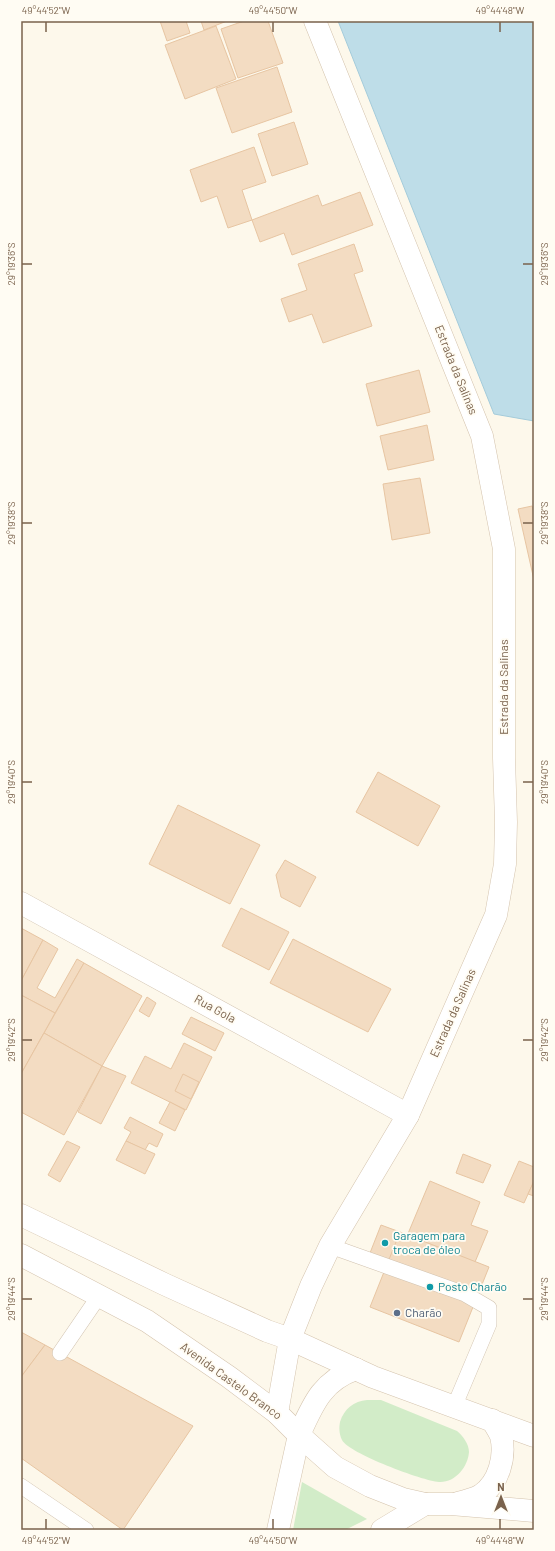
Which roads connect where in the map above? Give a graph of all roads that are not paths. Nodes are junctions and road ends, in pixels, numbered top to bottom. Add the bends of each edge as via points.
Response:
1 (315, 21) edge
2 (21, 903) edge
3 (408, 1115) junction
4 (21, 1215) edge
5 (330, 1246) junction
6 (21, 1255) edge
7 (99, 1296) junction
8 (290, 1339) junction
9 (60, 1354) dead end
10 (356, 1369) junction
11 (454, 1407) junction
12 (277, 1413) junction
13 (492, 1420) junction
14 (299, 1435) junction
15 (534, 1436) edge
16 (21, 1486) edge
17 (425, 1504) junction
18 (451, 1504) junction
19 (534, 1511) edge
20 (86, 1530) edge
21 (278, 1530) edge
22 (382, 1530) edge

1 - 3 street, Estrada da Salinas via 482,436 504,549 505,864 496,915
2 - 3 street, Rua Gola
3 - 5 street, Estrada da Salinas
4 - 8 street via 164,1284
5 - 8 street, Estrada da Salinas
5 - 11 lane via 465,1294 489,1308 489,1324
6 - 7 street, Avenida Castelo Branco
7 - 9 lane
7 - 12 street, Avenida Castelo Branco via 147,1321
8 - 10 street
8 - 12 street, Estrada da Salinas
10 - 11 street
10 - 14 street via 332,1381 314,1403
11 - 13 street
12 - 14 street, Avenida Castelo Branco
13 - 15 street
13 - 18 street via 501,1435 503,1446 496,1476 481,1495
14 - 17 street, Avenida Castelo Branco via 335,1467 370,1486 403,1499
14 - 21 street
16 - 20 lane
17 - 18 street, Avenida Castelo Branco
17 - 22 street
18 - 19 street, Avenida Castelo Branco

